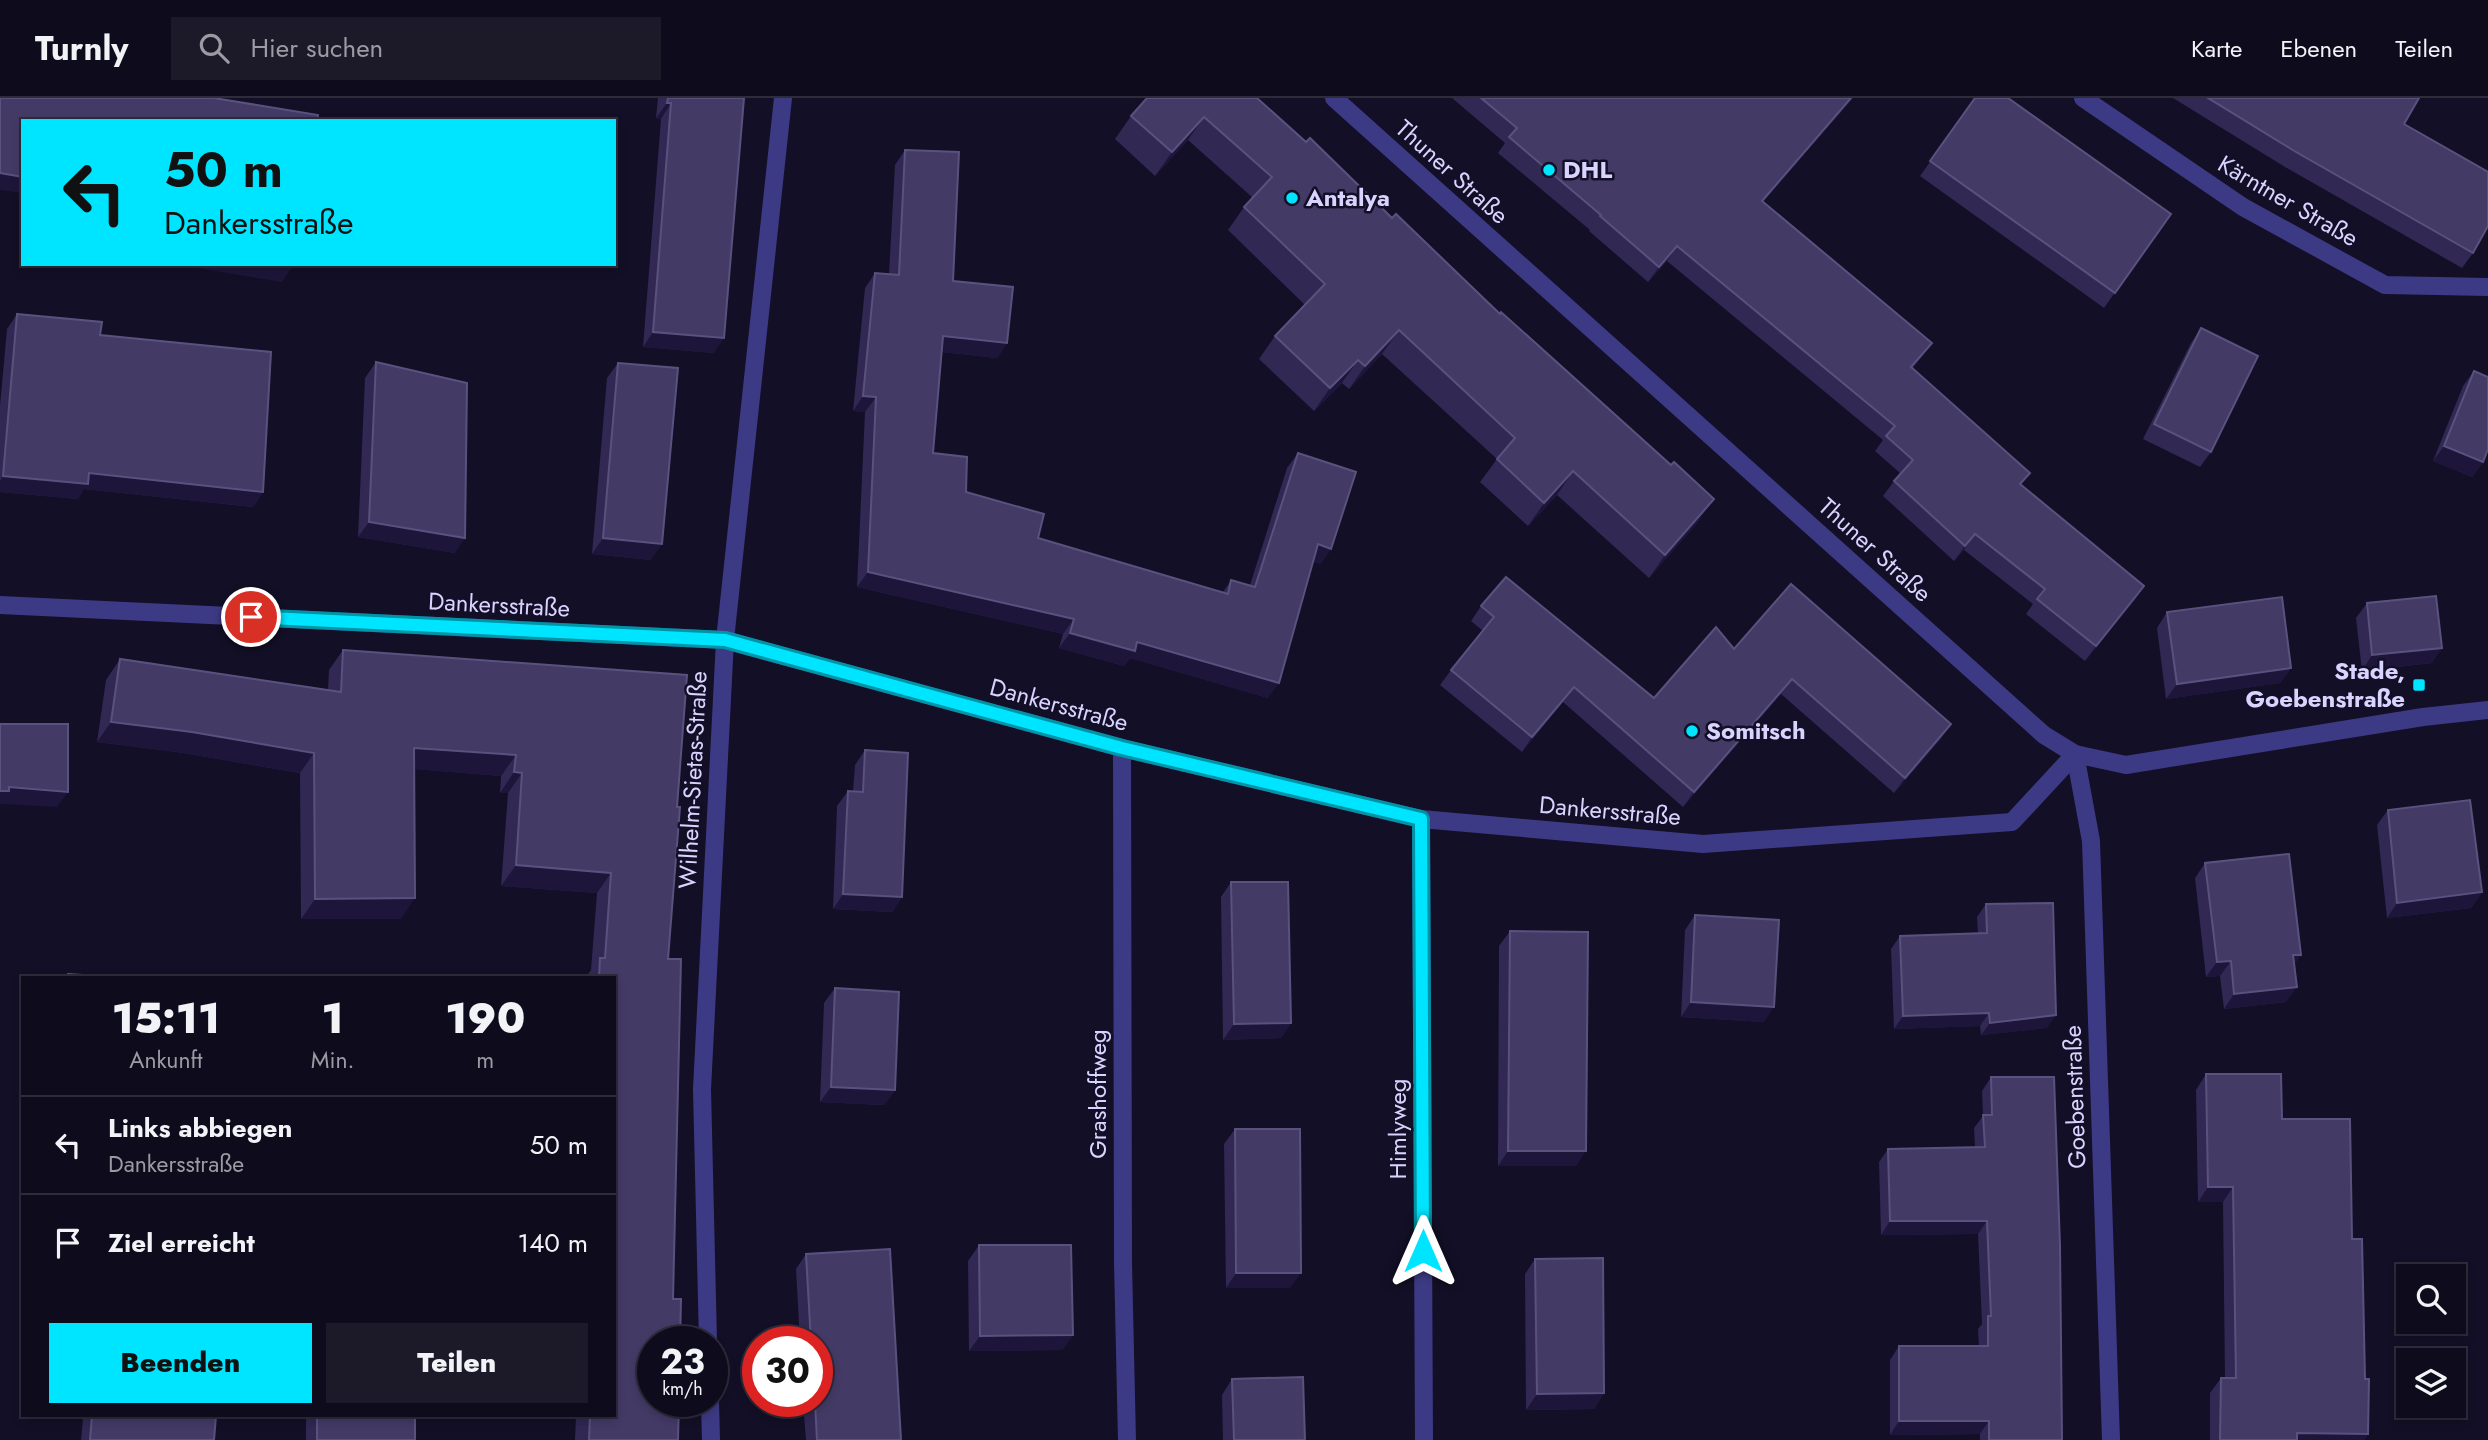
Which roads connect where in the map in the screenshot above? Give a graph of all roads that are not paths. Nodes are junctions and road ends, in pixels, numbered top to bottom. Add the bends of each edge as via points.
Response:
1 (783, 98) edge
2 (1334, 98) edge
3 (2083, 98) edge
4 (2488, 287) edge
5 (0, 605) edge
6 (725, 640) junction
7 (2488, 710) edge
8 (1122, 748) junction
9 (2075, 754) junction
10 (1421, 819) junction
11 (708, 1326) edge
12 (710, 1417) edge
13 (711, 1440) edge
14 (1127, 1440) edge
15 (1424, 1440) edge
16 (2112, 1440) edge

1 - 6 street, Wilhelm-Sietas-Straße
2 - 9 street, Thuner Straße via 2044,735
3 - 4 street, Kärntner Straße via 2243,207 2385,285
5 - 6 street, Dankersstraße
6 - 8 street, Dankersstraße
6 - 11 street, Wilhelm-Sietas-Straße via 702,1089
7 - 9 street, Thuner Straße via 2126,765
8 - 10 street, Dankersstraße
8 - 14 street, Grashoffweg
9 - 10 street, Dankersstraße via 2012,822 1703,844
9 - 16 street, Goebenstraße via 2091,841
10 - 15 street, Himlyweg
12 - 13 street

